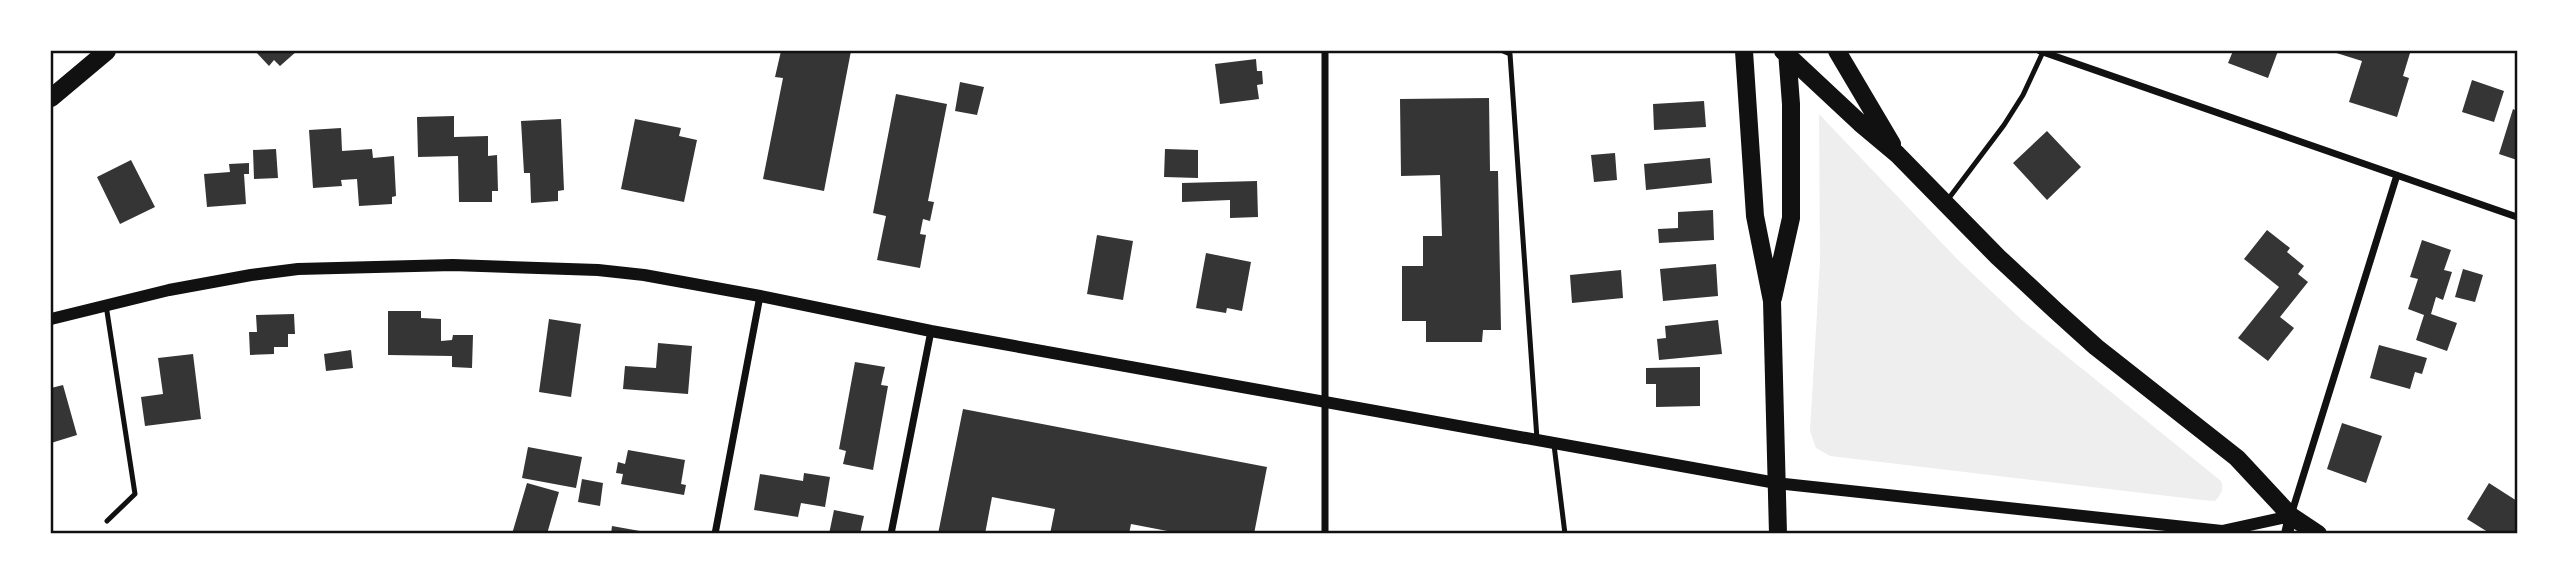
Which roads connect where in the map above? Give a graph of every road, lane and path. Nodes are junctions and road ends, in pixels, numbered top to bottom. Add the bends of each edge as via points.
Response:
1 (107, 51) edge
2 (1325, 51) edge
3 (1503, 51) edge
4 (1744, 51) edge
5 (1837, 51) edge
6 (2041, 51) edge
7 (1786, 52) edge
8 (51, 99) edge
9 (1897, 153) junction
10 (2397, 176) junction
11 (1944, 204) junction
12 (2517, 217) edge
13 (760, 296) junction
14 (1772, 301) junction
15 (106, 305) junction
16 (51, 318) edge
17 (931, 331) junction
18 (1325, 402) junction
19 (1537, 439) junction
20 (1554, 442) junction
21 (1776, 483) junction
22 (2291, 516) junction
23 (107, 521) dead end
24 (715, 534) edge
25 (891, 534) edge
26 (1325, 534) edge
27 (1565, 534) edge
28 (1778, 534) edge
29 (2287, 534) edge
30 (2318, 534) edge

1 - 8 main road
2 - 18 street
3 - 19 lane via 1510,54
4 - 14 main road via 1755,216
5 - 9 main road
6 - 10 street
6 - 11 lane via 2023,95 2004,125
7 - 9 main road
7 - 14 main road via 1791,218
9 - 11 main road
10 - 12 street
10 - 22 street
11 - 22 main road via 2096,347 2237,458
13 - 15 street via 598,270 453,265 299,270
13 - 17 street
13 - 24 street
14 - 21 main road
15 - 16 street
15 - 23 lane via 135,494
17 - 18 street
17 - 25 street
18 - 19 street
18 - 26 street
19 - 20 street
20 - 21 street
20 - 27 lane
21 - 22 street via 2222,531
21 - 28 main road
22 - 29 street
22 - 30 main road

